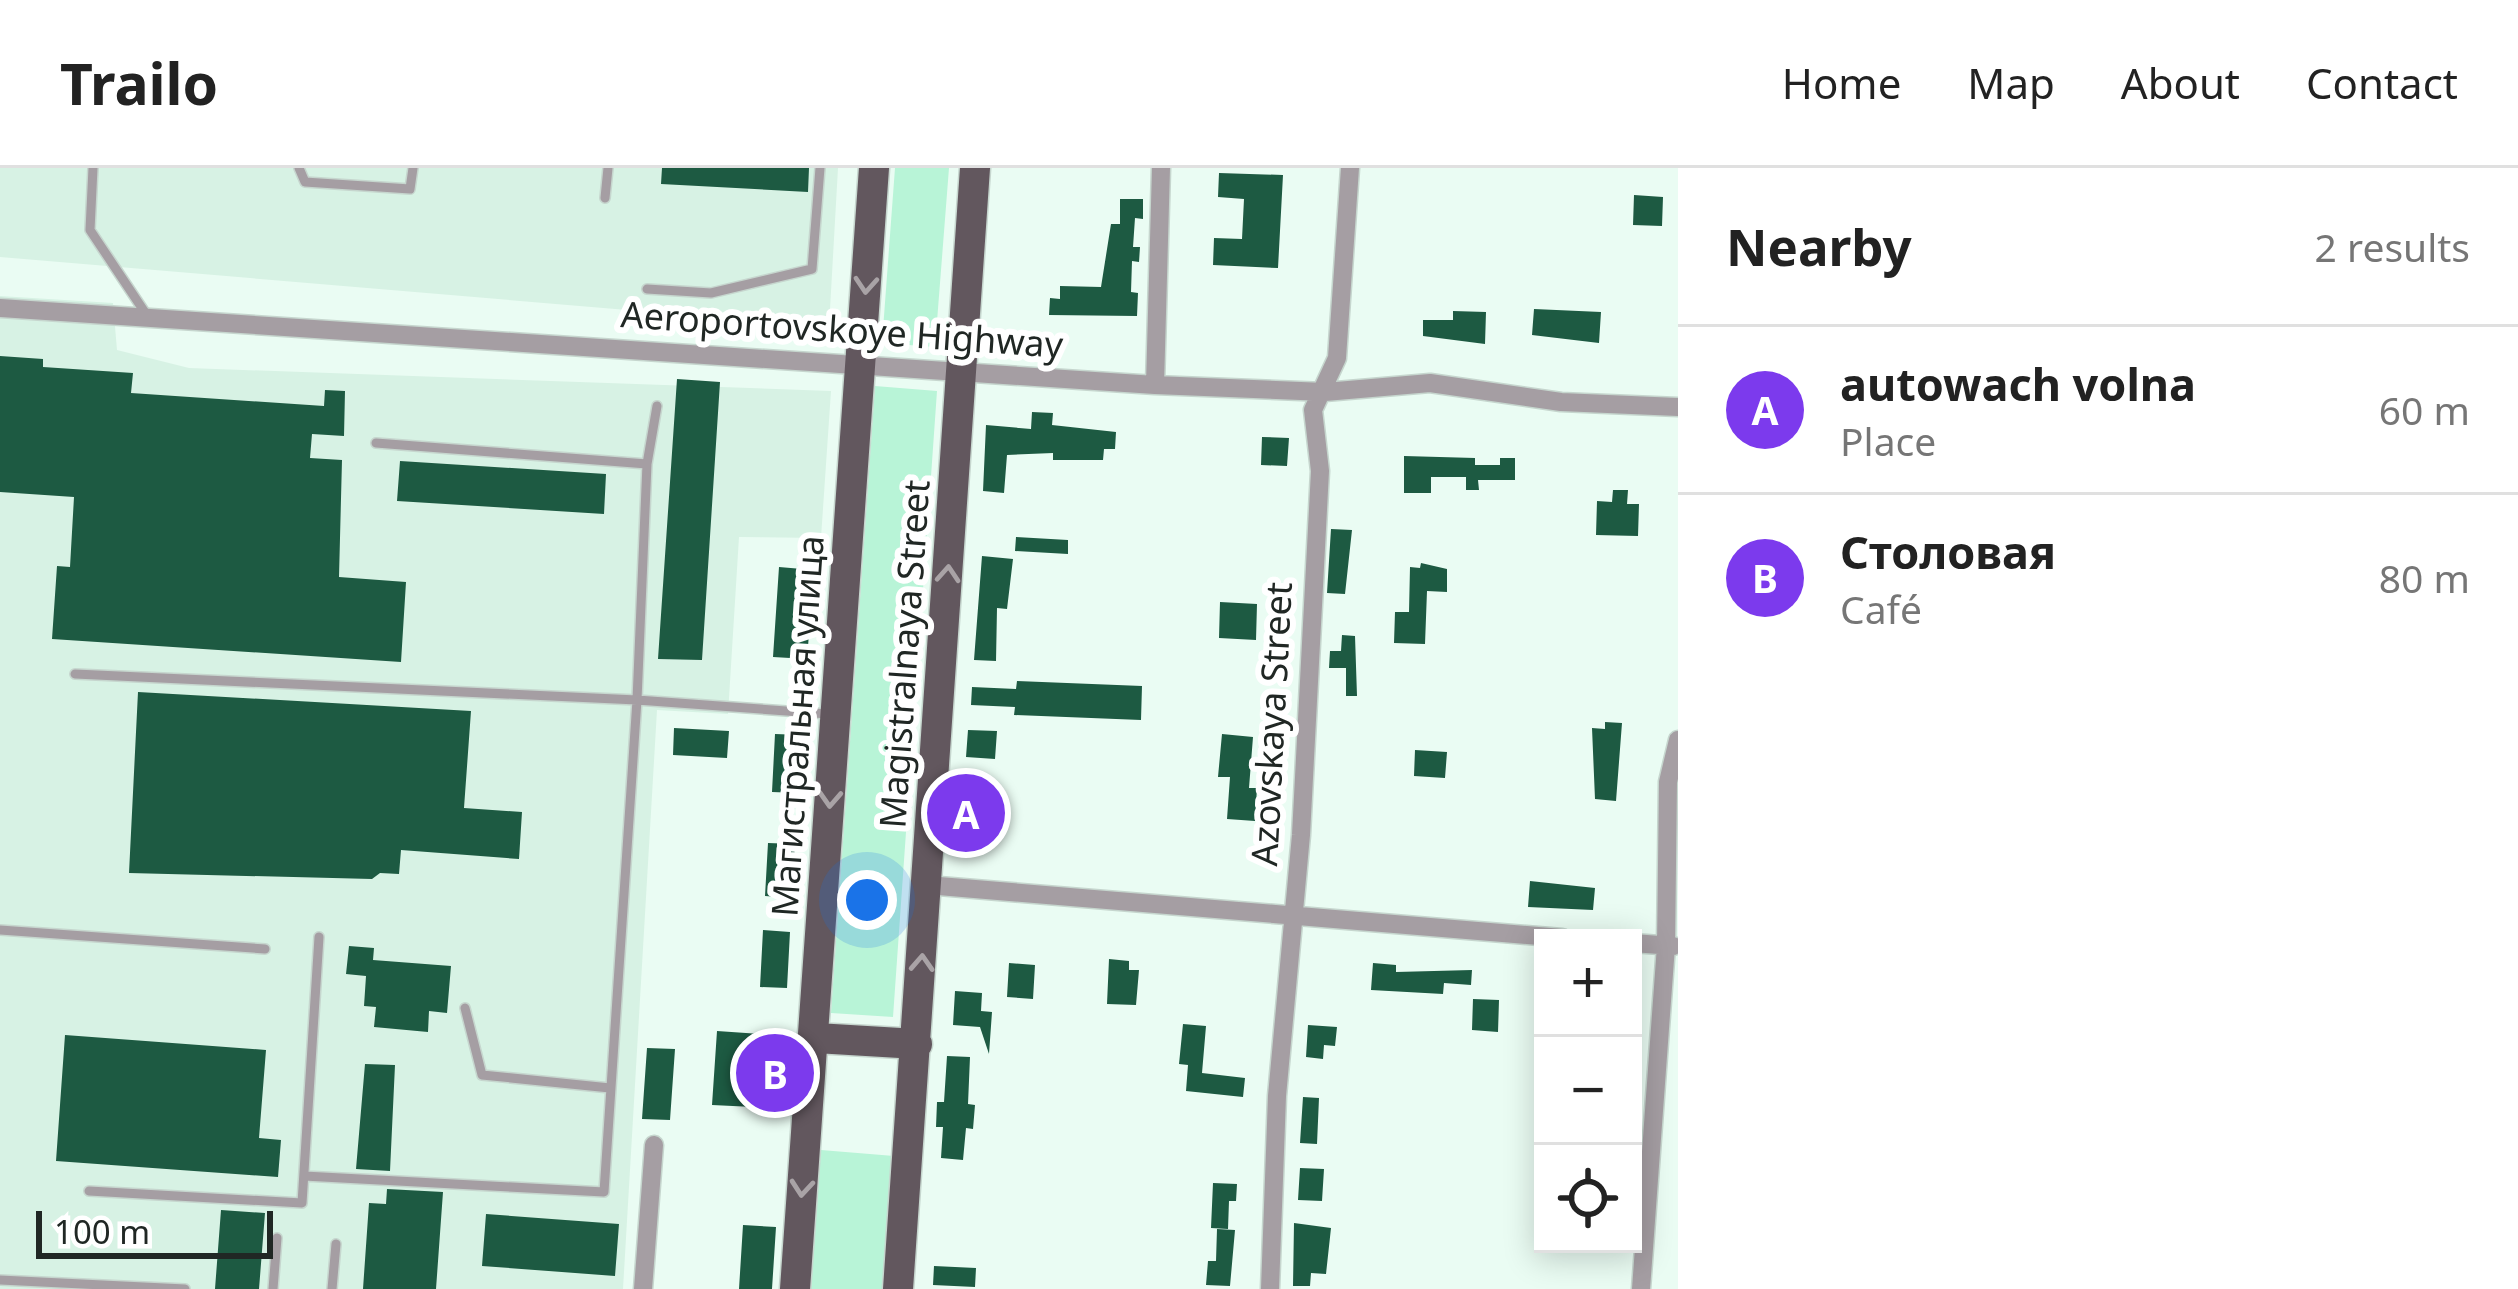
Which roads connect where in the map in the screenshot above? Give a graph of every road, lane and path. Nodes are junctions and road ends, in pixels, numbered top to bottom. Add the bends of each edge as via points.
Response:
1 (93, 168) edge
2 (298, 168) edge
3 (412, 168) edge
4 (608, 168) edge
5 (820, 168) edge
6 (874, 168) edge
7 (975, 168) edge
8 (1161, 168) edge
9 (1351, 168) edge
10 (605, 198) dead end
11 (647, 289) dead end
12 (0, 308) edge
13 (148, 317) junction
14 (861, 363) junction
15 (962, 368) junction
16 (1156, 385) junction
17 (1325, 392) junction
18 (657, 406) dead end
19 (1678, 407) edge
20 (376, 443) dead end
21 (647, 464) junction
22 (74, 674) dead end
23 (637, 700) junction
24 (836, 715) junction
25 (1678, 740) edge
26 (927, 885) junction
27 (1292, 918) junction
28 (0, 930) edge
29 (1534, 936) edge
30 (320, 937) dead end
31 (1642, 944) edge
32 (1672, 946) edge
33 (265, 949) dead end
34 (466, 1008) dead end
35 (816, 1039) junction
36 (917, 1044) junction
37 (610, 1088) junction
38 (654, 1145) dead end
39 (304, 1176) junction
40 (89, 1191) dead end
41 (277, 1238) dead end
42 (336, 1244) dead end
43 (0, 1280) edge
44 (184, 1289) edge
45 (273, 1289) edge
46 (332, 1289) edge
47 (644, 1289) edge
48 (795, 1289) edge
49 (898, 1289) edge
50 (1270, 1289) edge
51 (1641, 1289) edge

1 - 13 lane via 90,230
2 - 3 lane via 305,182 410,189
4 - 10 lane
5 - 11 lane via 812,268 711,293
6 -> 14 main road, Магистральная улица
7 - 15 main road, Magistralnaya Street
8 - 16 street
9 - 17 street, Azovskaya Street via 1337,358
12 - 13 street, Aeroportovskoye Highway
13 - 14 street, Aeroportovskoye Highway
14 - 15 street, Aeroportovskoye Highway
14 - 24 main road, Магистральная улица
15 - 16 street, Aeroportovskoye Highway
26 -> 15 main road, Magistralnaya Street
16 - 17 street, Aeroportovskoye Highway
17 - 19 street, Aeroportovskoye Highway via 1430,383 1561,402
17 - 27 street, Azovskaya Street via 1312,410 1320,471
18 - 21 lane
20 - 21 lane
21 - 23 lane
22 - 23 lane
23 - 24 lane
23 - 37 lane
24 -> 35 main road, Магистральная улица
25 - 32 street via 1668,782
26 - 27 street
36 -> 26 main road, Magistralnaya Street
27 - 29 street
27 - 50 street, Azovskaya Street
28 - 33 lane
30 - 39 lane
31 - 32 street
32 - 51 street
34 - 37 lane via 482,1075
35 - 36 main road
35 -> 48 main road, Магистральная улица
36 - 49 main road, Magistralnaya Street
37 - 39 lane via 604,1192
38 - 47 street
39 - 40 lane via 302,1203
41 - 45 lane
42 - 46 lane
43 - 44 lane

